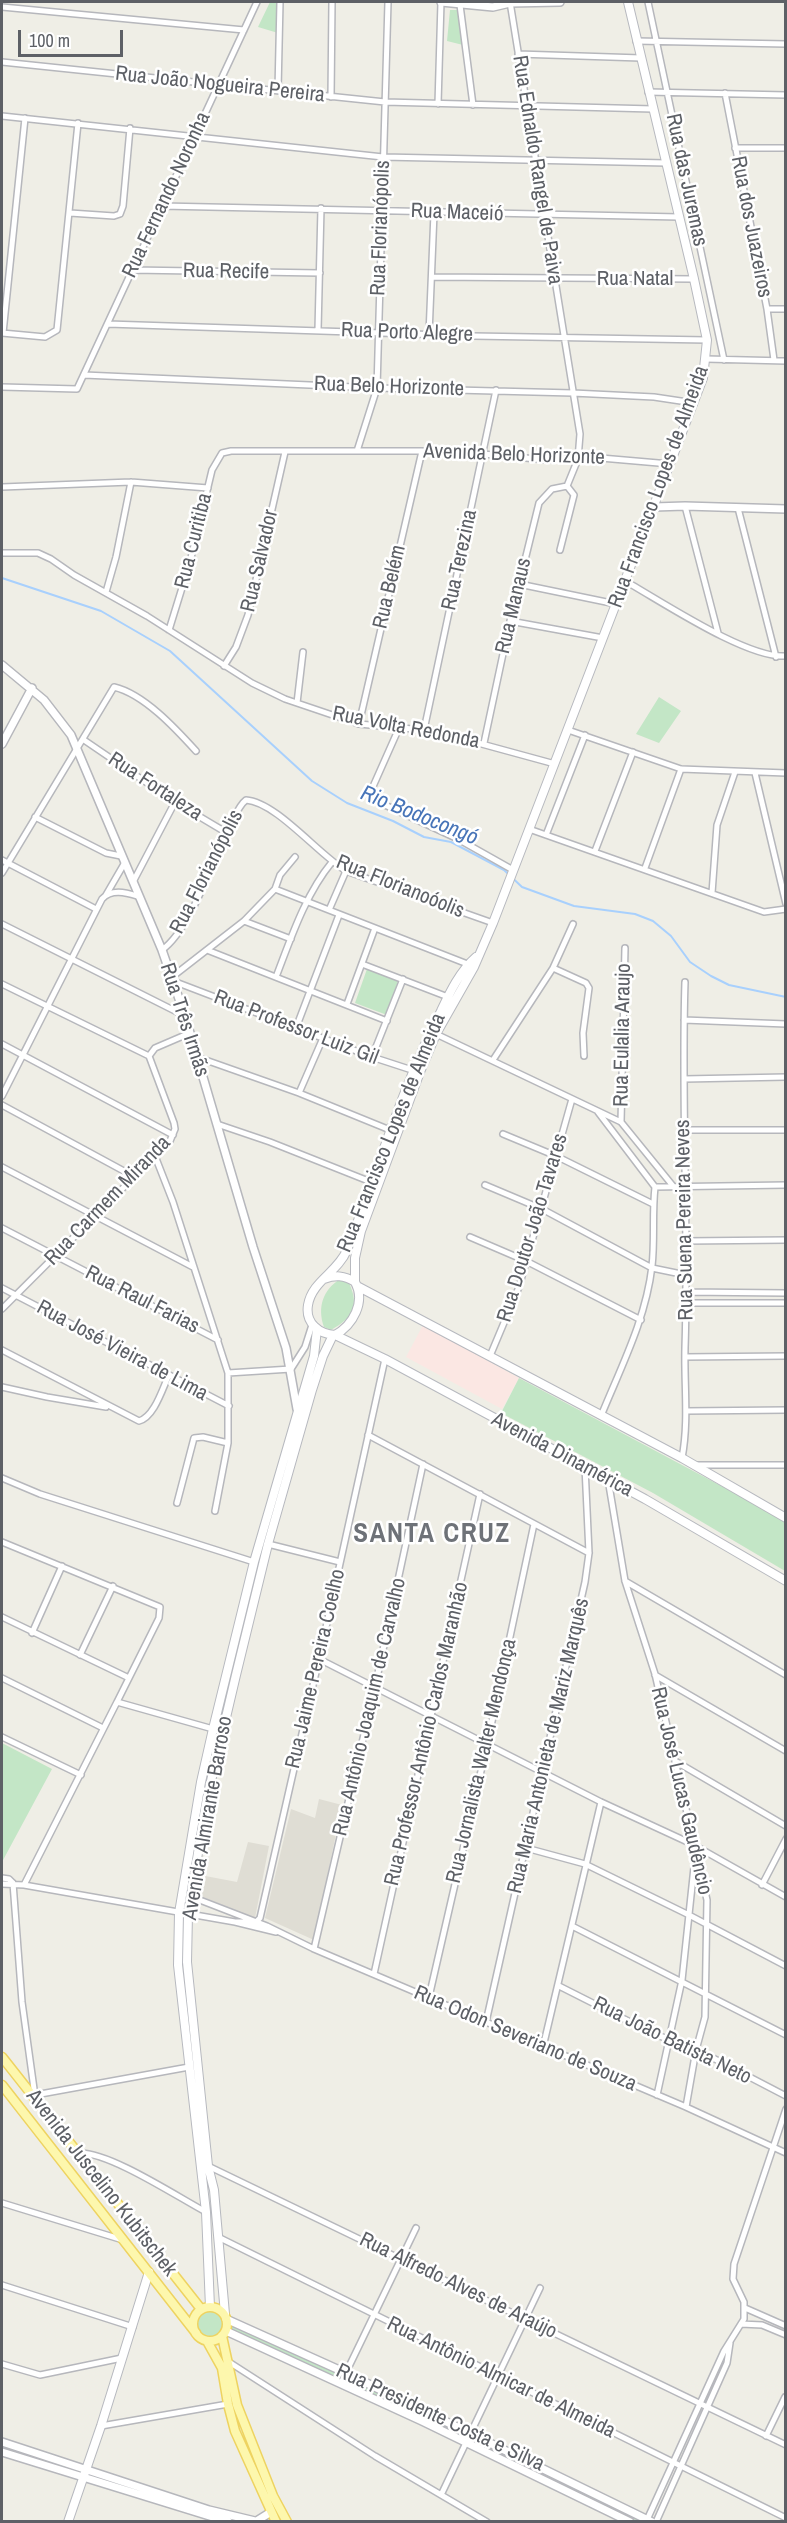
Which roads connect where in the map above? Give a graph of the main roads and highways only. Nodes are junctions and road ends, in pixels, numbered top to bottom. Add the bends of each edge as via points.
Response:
1 (628, 2) edge
2 (471, 965) junction
3 (416, 1071) junction
4 (324, 1279) junction
5 (356, 1284) junction
6 (314, 1327) junction
7 (334, 1335) junction
8 (786, 1518) edge
9 (786, 1581) edge
10 (2, 2057) edge
11 (2, 2085) edge
12 (149, 2272) junction
13 (206, 2308) junction
14 (226, 2317) junction
15 (196, 2333) junction
16 (224, 2333) junction
17 (207, 2341) junction
18 (68, 2522) edge
19 (276, 2522) edge
20 (287, 2522) edge

1 - 2 main road, Rua Francisco Lopes de Almeida via 707,340 703,378 507,888
2 - 3 main road, Rua Francisco Lopes de Almeida
2 - 3 main road, Rua Francisco Lopes de Almeida via 448,997
3 - 4 main road, Rua Francisco Lopes de Almeida via 344,1256
3 - 5 main road, Rua Francisco Lopes de Almeida via 361,1231 355,1258
4 - 5 main road via 337,1275
4 - 6 main road via 308,1306
5 - 7 main road via 359,1298 355,1315 349,1325
5 - 8 main road via 695,1465
6 - 7 main road
6 - 13 main road, Avenida Almirante Barroso via 314,1356 254,1562 213,1729 179,1913 178,1965 206,2212
7 - 9 main road, Avenida Dinamérica via 608,1479
7 - 14 main road, Avenida Almirante Barroso via 317,1372 268,1544 216,1758 188,1914 187,1962
10 - 13 main road, Avenida Juscelino Kubitschek
11 - 12 main road, Avenida Juscelino Kubitschek
12 - 15 main road, Avenida Juscelino Kubitschek
12 - 18 main road
13 - 14 main road
13 - 15 main road via 194,2320
14 - 16 main road
15 - 17 main road
16 - 17 main road via 217,2340
16 - 20 main road via 237,2405
17 - 19 main road via 222,2368 235,2432

